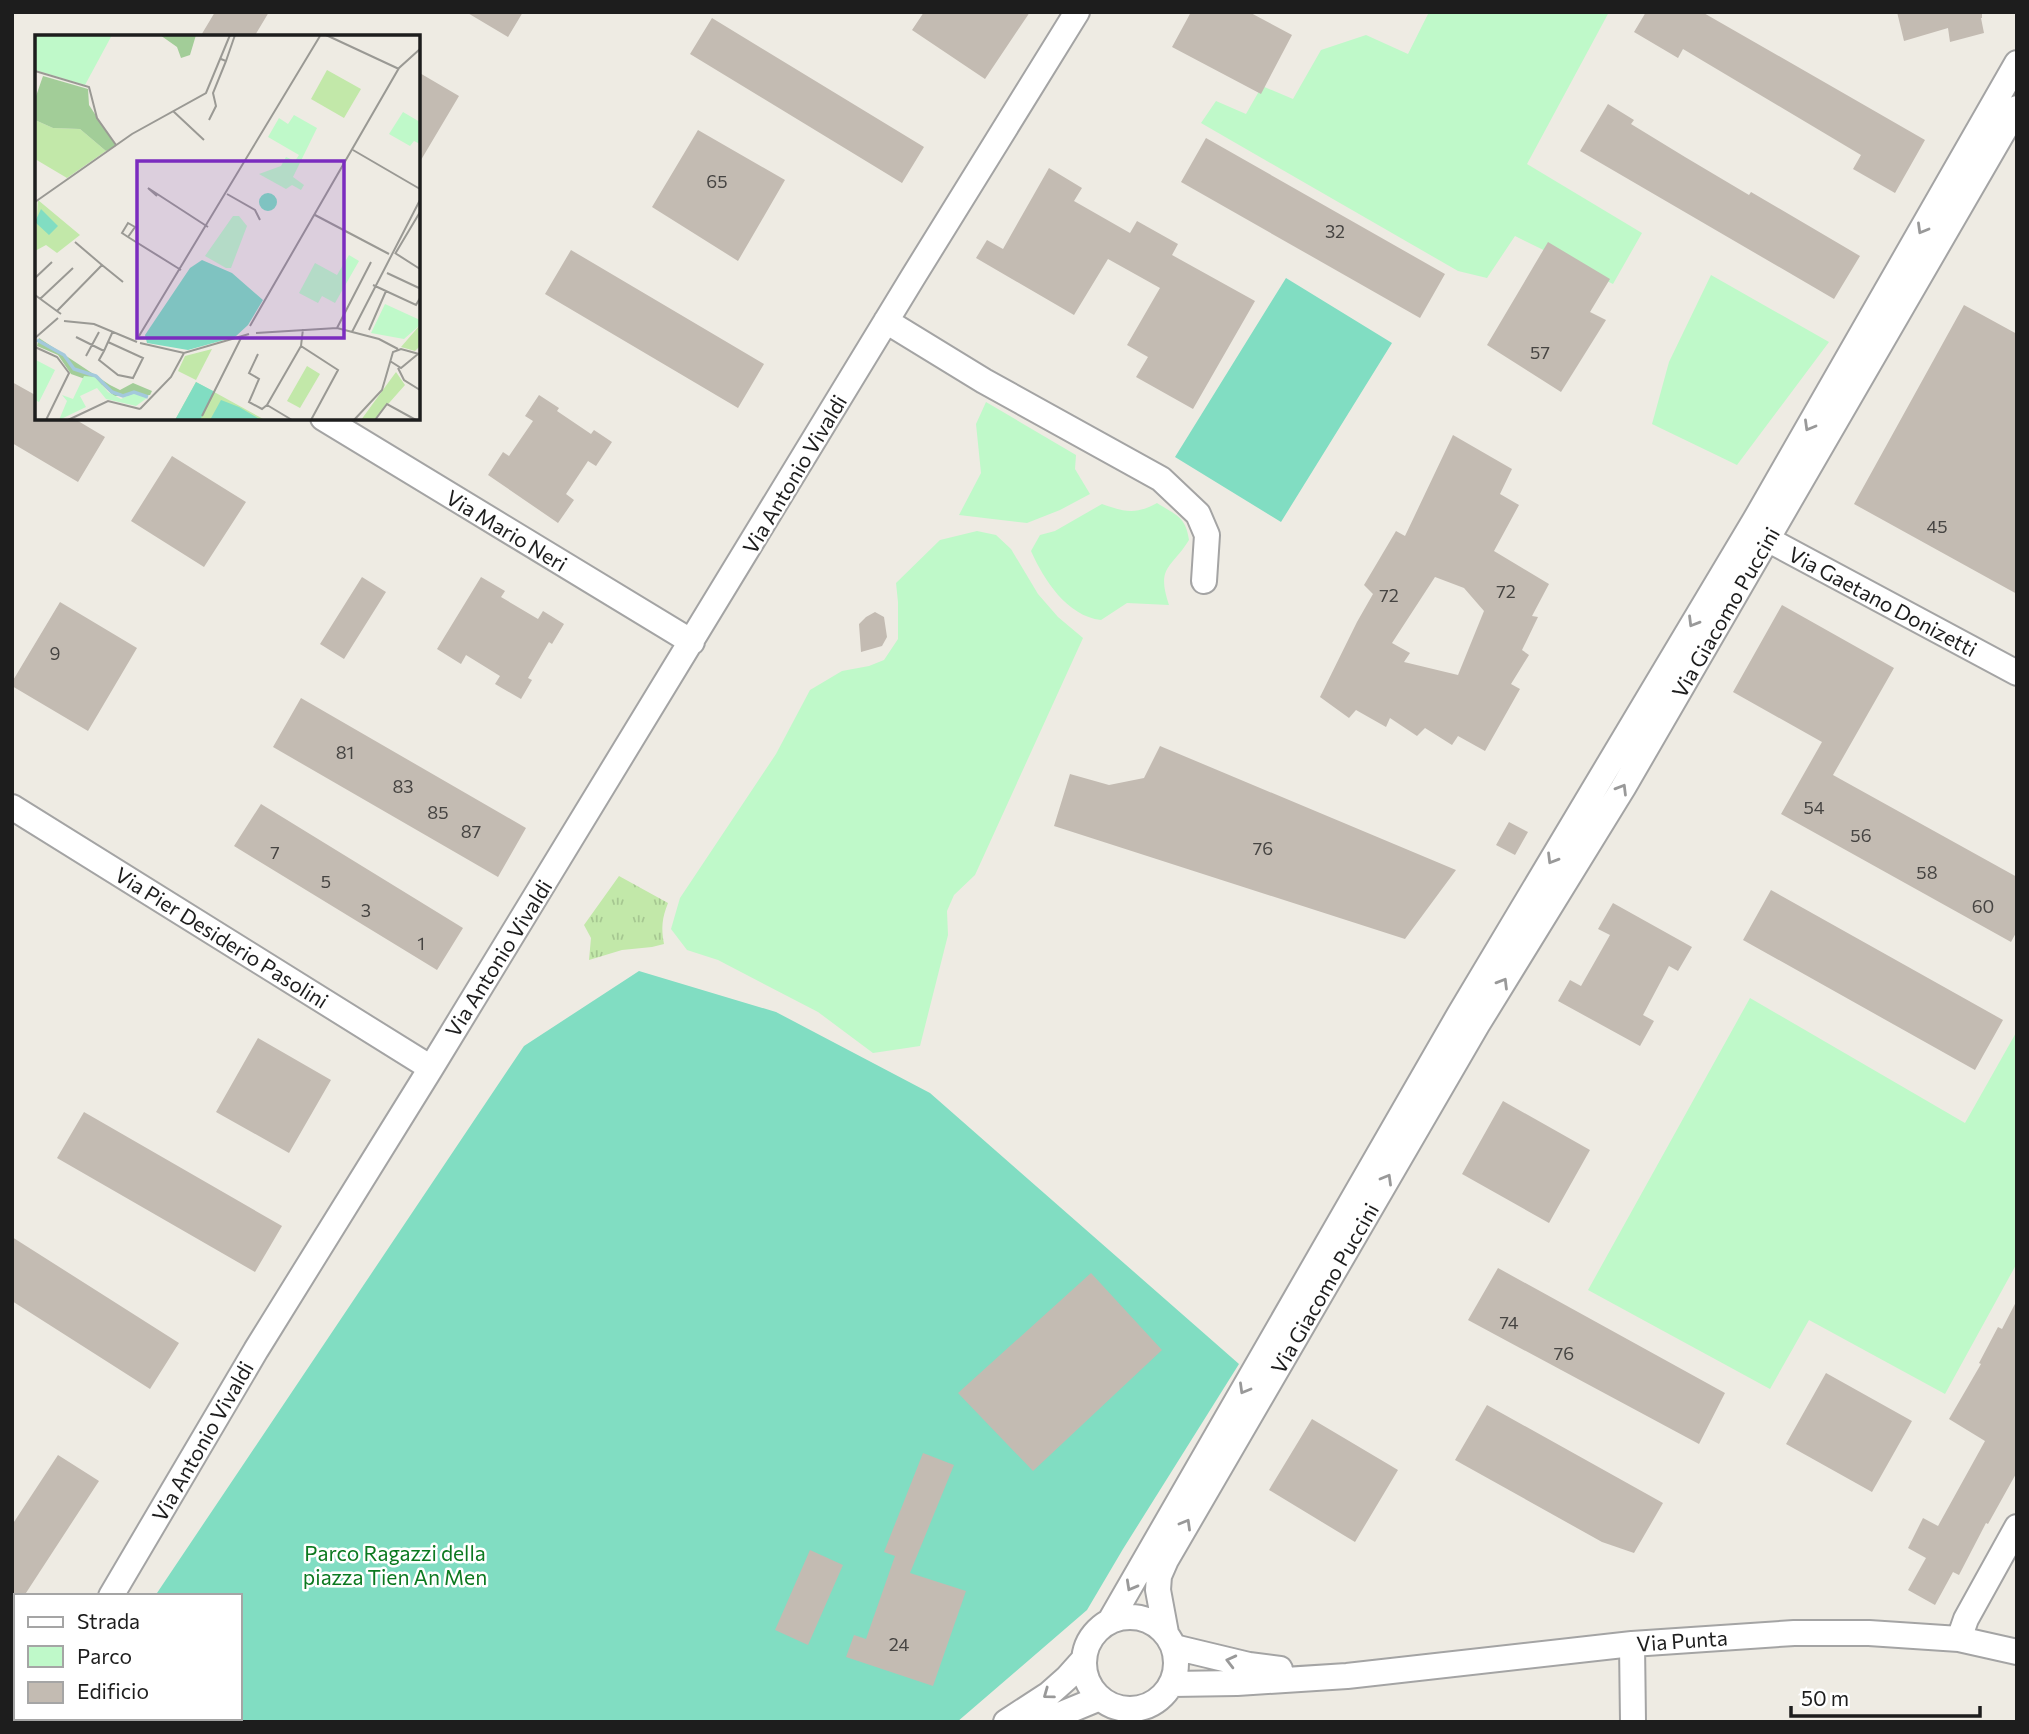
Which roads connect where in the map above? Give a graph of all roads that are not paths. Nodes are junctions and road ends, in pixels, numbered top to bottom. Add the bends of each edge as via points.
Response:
1 (1077, 12) edge
2 (2017, 63) edge
3 (2017, 108) edge
4 (1986, 139) junction
5 (886, 321) junction
6 (326, 420) edge
7 (1758, 535) junction
8 (1204, 581) dead end
9 (692, 642) junction
10 (2017, 673) edge
11 (12, 807) edge
12 (431, 1068) junction
13 (1197, 1487) junction
14 (2017, 1527) edge
15 (112, 1594) edge
16 (1111, 1620) junction
17 (1959, 1639) junction
18 (1170, 1640) junction
19 (1632, 1644) junction
20 (2017, 1652) edge
21 (1084, 1659) junction
22 (1347, 1676) junction
23 (1172, 1684) junction
24 (1100, 1698) junction
25 (1006, 1722) edge
26 (1042, 1722) edge
27 (1633, 1722) edge

1 - 5 street, Via Antonio Vivaldi
2 - 4 street, Via Giacomo Puccini
3 - 4 street, Via Giacomo Puccini
4 - 7 street, Via Giacomo Puccini
5 - 8 street via 1161,479 1198,514 1207,535
5 - 9 street, Via Antonio Vivaldi
6 - 9 street, Via Mario Neri
7 - 10 street, Via Gaetano Donizetti
7 - 13 street, Via Giacomo Puccini via 1468,1020
9 - 12 street, Via Antonio Vivaldi
11 - 12 street, Via Pier Desiderio Pasolini
12 - 15 street, Via Antonio Vivaldi
13 -> 16 street, Via Giacomo Puccini
18 -> 13 street, Via Giacomo Puccini via 1159,1576
14 - 17 street
16 - 18 street via 1140,1617 1155,1623
16 - 21 street, Via Giacomo Puccini via 1092,1636
17 - 19 street, Via Punta via 1794,1633
17 - 20 street, Via Punta
22 -> 18 street, Via Punta via 1249,1665
18 - 23 street, Via Giacomo Puccini via 1177,1660
19 - 22 street, Via Punta
19 - 27 street
21 - 24 street via 1087,1681
21 -> 25 street via 1049,1694
22 - 23 street, Via Punta
23 - 24 street via 1153,1704 1139,1709 1112,1706
24 - 26 street

